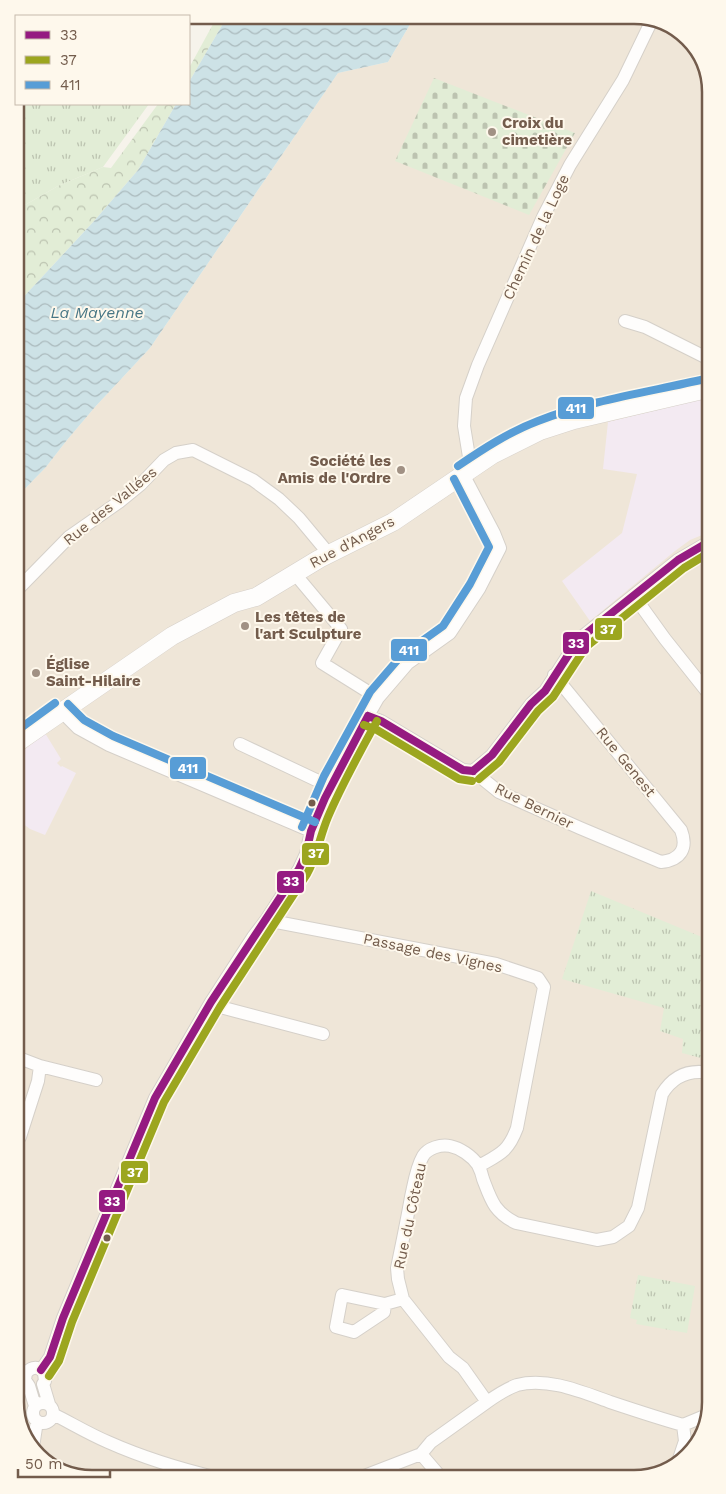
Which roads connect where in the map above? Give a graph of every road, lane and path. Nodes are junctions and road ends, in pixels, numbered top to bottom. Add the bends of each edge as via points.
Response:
1 (649, 25) edge
2 (625, 321) dead end
3 (702, 356) edge
4 (702, 390) edge
5 (468, 471) junction
6 (702, 546) edge
7 (328, 554) junction
8 (295, 574) junction
9 (24, 583) edge
10 (634, 596) junction
11 (554, 675) junction
12 (702, 685) edge
13 (378, 698) junction
14 (61, 711) junction
15 (368, 716) junction
16 (24, 736) edge
17 (240, 744) dead end
18 (474, 771) junction
19 (331, 787) junction
20 (311, 831) junction
21 (680, 854) joint
22 (266, 920) junction
23 (212, 1002) junction
24 (323, 1034) dead end
25 (24, 1060) edge
26 (40, 1066) junction
27 (702, 1071) edge
28 (96, 1080) dead end
29 (24, 1125) edge
30 (479, 1166) junction
31 (404, 1300) junction
32 (385, 1304) dead end
33 (42, 1370) junction
34 (25, 1379) edge
35 (43, 1384) junction
36 (487, 1402) junction
37 (36, 1406) junction
38 (51, 1409) junction
39 (701, 1418) edge
40 (37, 1421) junction
41 (683, 1425) junction
42 (34, 1438) edge
43 (682, 1450) edge
44 (421, 1454) junction
45 (187, 1470) edge
46 (380, 1470) edge
47 (434, 1470) edge

1 - 5 street, Chemin de la Loge via 623,80 542,217 478,364 466,398 464,426
2 - 3 street via 645,327
4 - 5 main road, Rue d'Angers via 540,431
5 - 7 main road, Rue d'Angers via 393,522
5 - 13 street, Chemin de la Loge via 500,548 479,589 450,633 408,663
6 - 10 street via 678,560
7 - 8 main road, Rue d'Angers
7 - 9 street, Rue des Vallées via 279,499 253,480 193,450 176,453 164,460 141,484 70,537
8 - 13 street via 341,628 322,663
8 - 14 main road, Rue d'Angers via 256,597 234,603 172,636
10 - 11 street via 578,640
10 - 12 street
11 - 18 street via 545,691 492,755
11 - 21 street, Rue Genest via 681,830 685,839
13 - 15 street
14 - 16 main road, Rue d'Angers
14 - 20 street via 78,728 109,745
15 - 18 street, Rue Bernier via 462,770
15 - 19 street
17 - 19 street
18 - 21 street, Rue Bernier via 499,792 662,862 675,859
19 - 20 street
20 - 22 street via 299,869
22 - 23 street
22 - 30 street, Passage des Vignes via 496,964 538,978 544,987 517,1128 512,1143 504,1152
23 - 24 street
23 - 33 street via 154,1098
25 - 26 street
26 - 28 street
26 - 29 street
27 - 30 street, Rue du Côteau via 684,1073 662,1094 638,1208 629,1226 613,1237 597,1240 516,1223 497,1210
30 - 31 street, Rue du Côteau via 471,1157 448,1146 434,1148 422,1157 397,1268
31 - 32 street
31 - 36 street, Rue du Côteau via 449,1357 463,1368
33 - 34 street via 29,1369
33 - 35 street via 46,1377
34 - 35 street via 36,1388
34 - 37 street
35 - 38 street
36 - 41 street via 518,1385 551,1384
36 - 44 street via 431,1442
37 - 38 street via 41,1402
37 - 40 street via 33,1415
38 - 40 street via 48,1422
38 - 45 street via 106,1442
39 - 41 street
40 - 42 street
41 - 43 street via 685,1441
44 - 46 street
44 - 47 street

